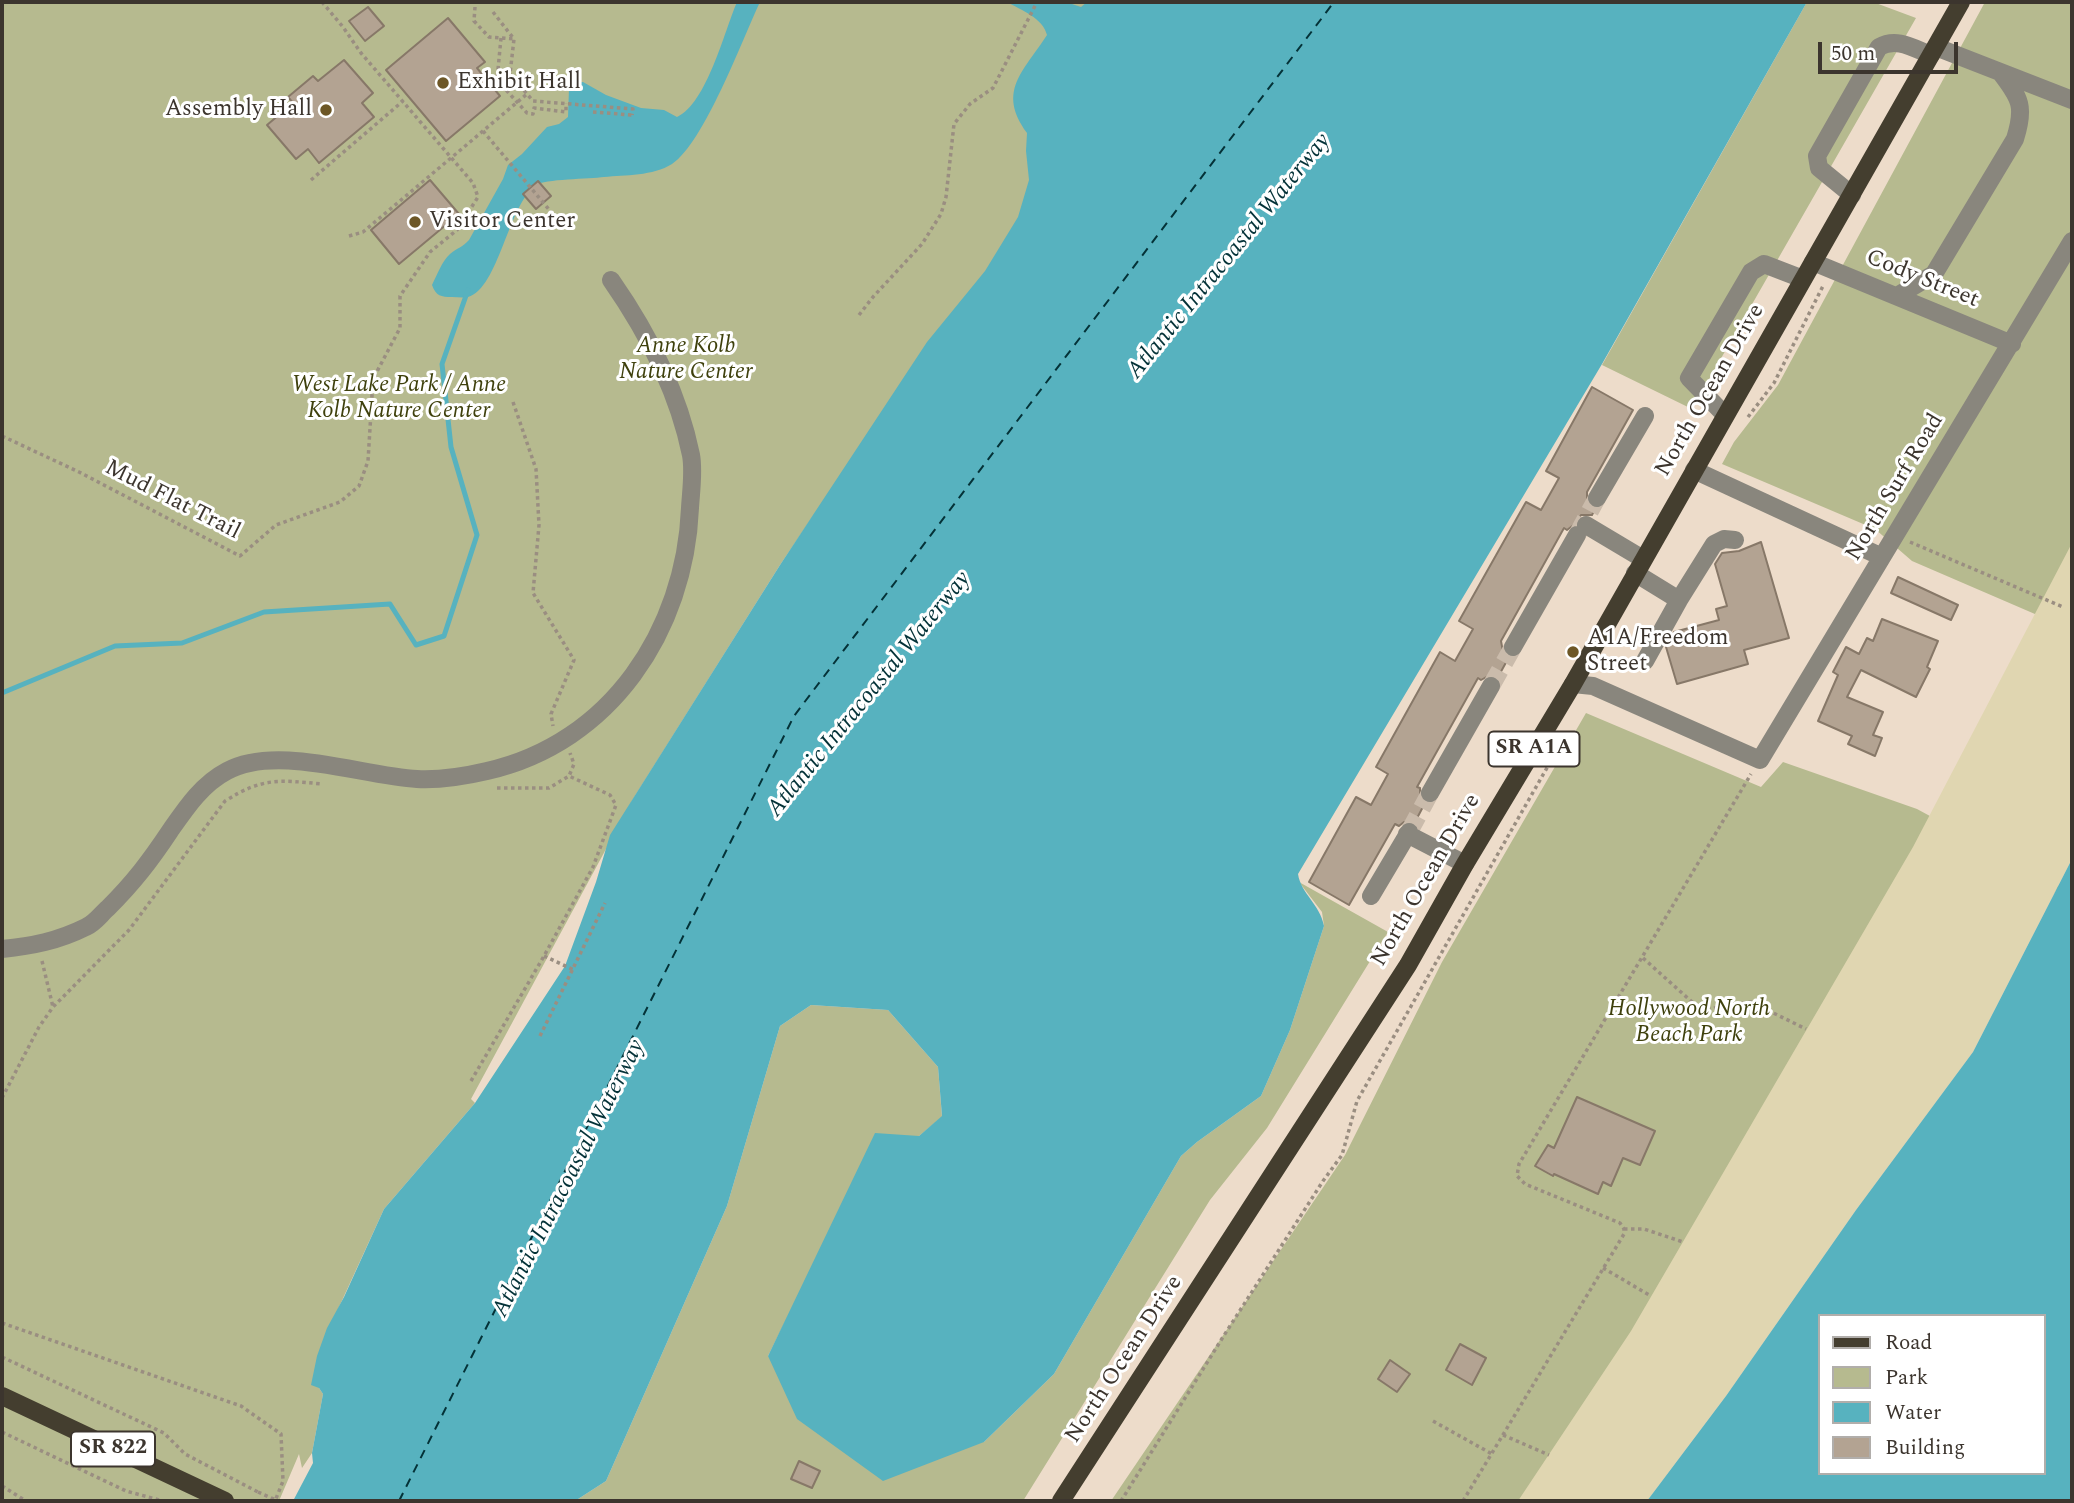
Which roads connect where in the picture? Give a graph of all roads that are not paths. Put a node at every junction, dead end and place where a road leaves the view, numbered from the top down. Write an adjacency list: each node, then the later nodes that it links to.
1 (1961, 2): 2 (main road, North Ocean Drive / SR A1A)
2 (1934, 51): 3 (street); 5 (main road, North Ocean Drive / SR A1A); 5 (street)
3 (2000, 72): 4 (street); 10 (street)
4 (2072, 100)
5 (1852, 195): 7 (main road, North Ocean Drive / SR A1A)
6 (2072, 242): 11 (street, North Surf Road)
7 (1813, 262): 8 (main road, North Ocean Drive / SR A1A); 10 (street, Cody Street)
8 (1803, 279): 12 (main road, North Ocean Drive / SR A1A); 12 (street)
9 (611, 280): 27 (street)
10 (1897, 296): 11 (street, Cody Street)
11 (2012, 344): 17 (street, North Surf Road)
12 (1726, 415): 14 (main road, North Ocean Drive / SR A1A)
13 (1645, 416): 15 (street)
14 (1694, 470): 17 (street); 18 (main road, North Ocean Drive / SR A1A)
15 (1597, 498)
16 (1734, 540): 19 (street)
17 (1882, 557): 22 (street, North Surf Road)
18 (1639, 566): 19 (street); 20 (street); 22 (main road, North Ocean Drive / SR A1A)
19 (1679, 600): 21 (street)
20 (1513, 647)
21 (1645, 661)
22 (1573, 684): 25 (main road, North Ocean Drive / SR A1A)
23 (1491, 685): 24 (street)
24 (1430, 793)
25 (1465, 864): 26 (street); 29 (main road, North Ocean Drive / SR A1A)
26 (1371, 896)
27 (2, 949)
28 (2, 1396): 30 (main road, SR 822)
29 (1077, 1479): 31 (main road, North Ocean Drive / SR A1A); 32 (main road, North Ocean Drive / SR A1A)
30 (225, 1501)
31 (1061, 1501)
32 (1068, 1501)

